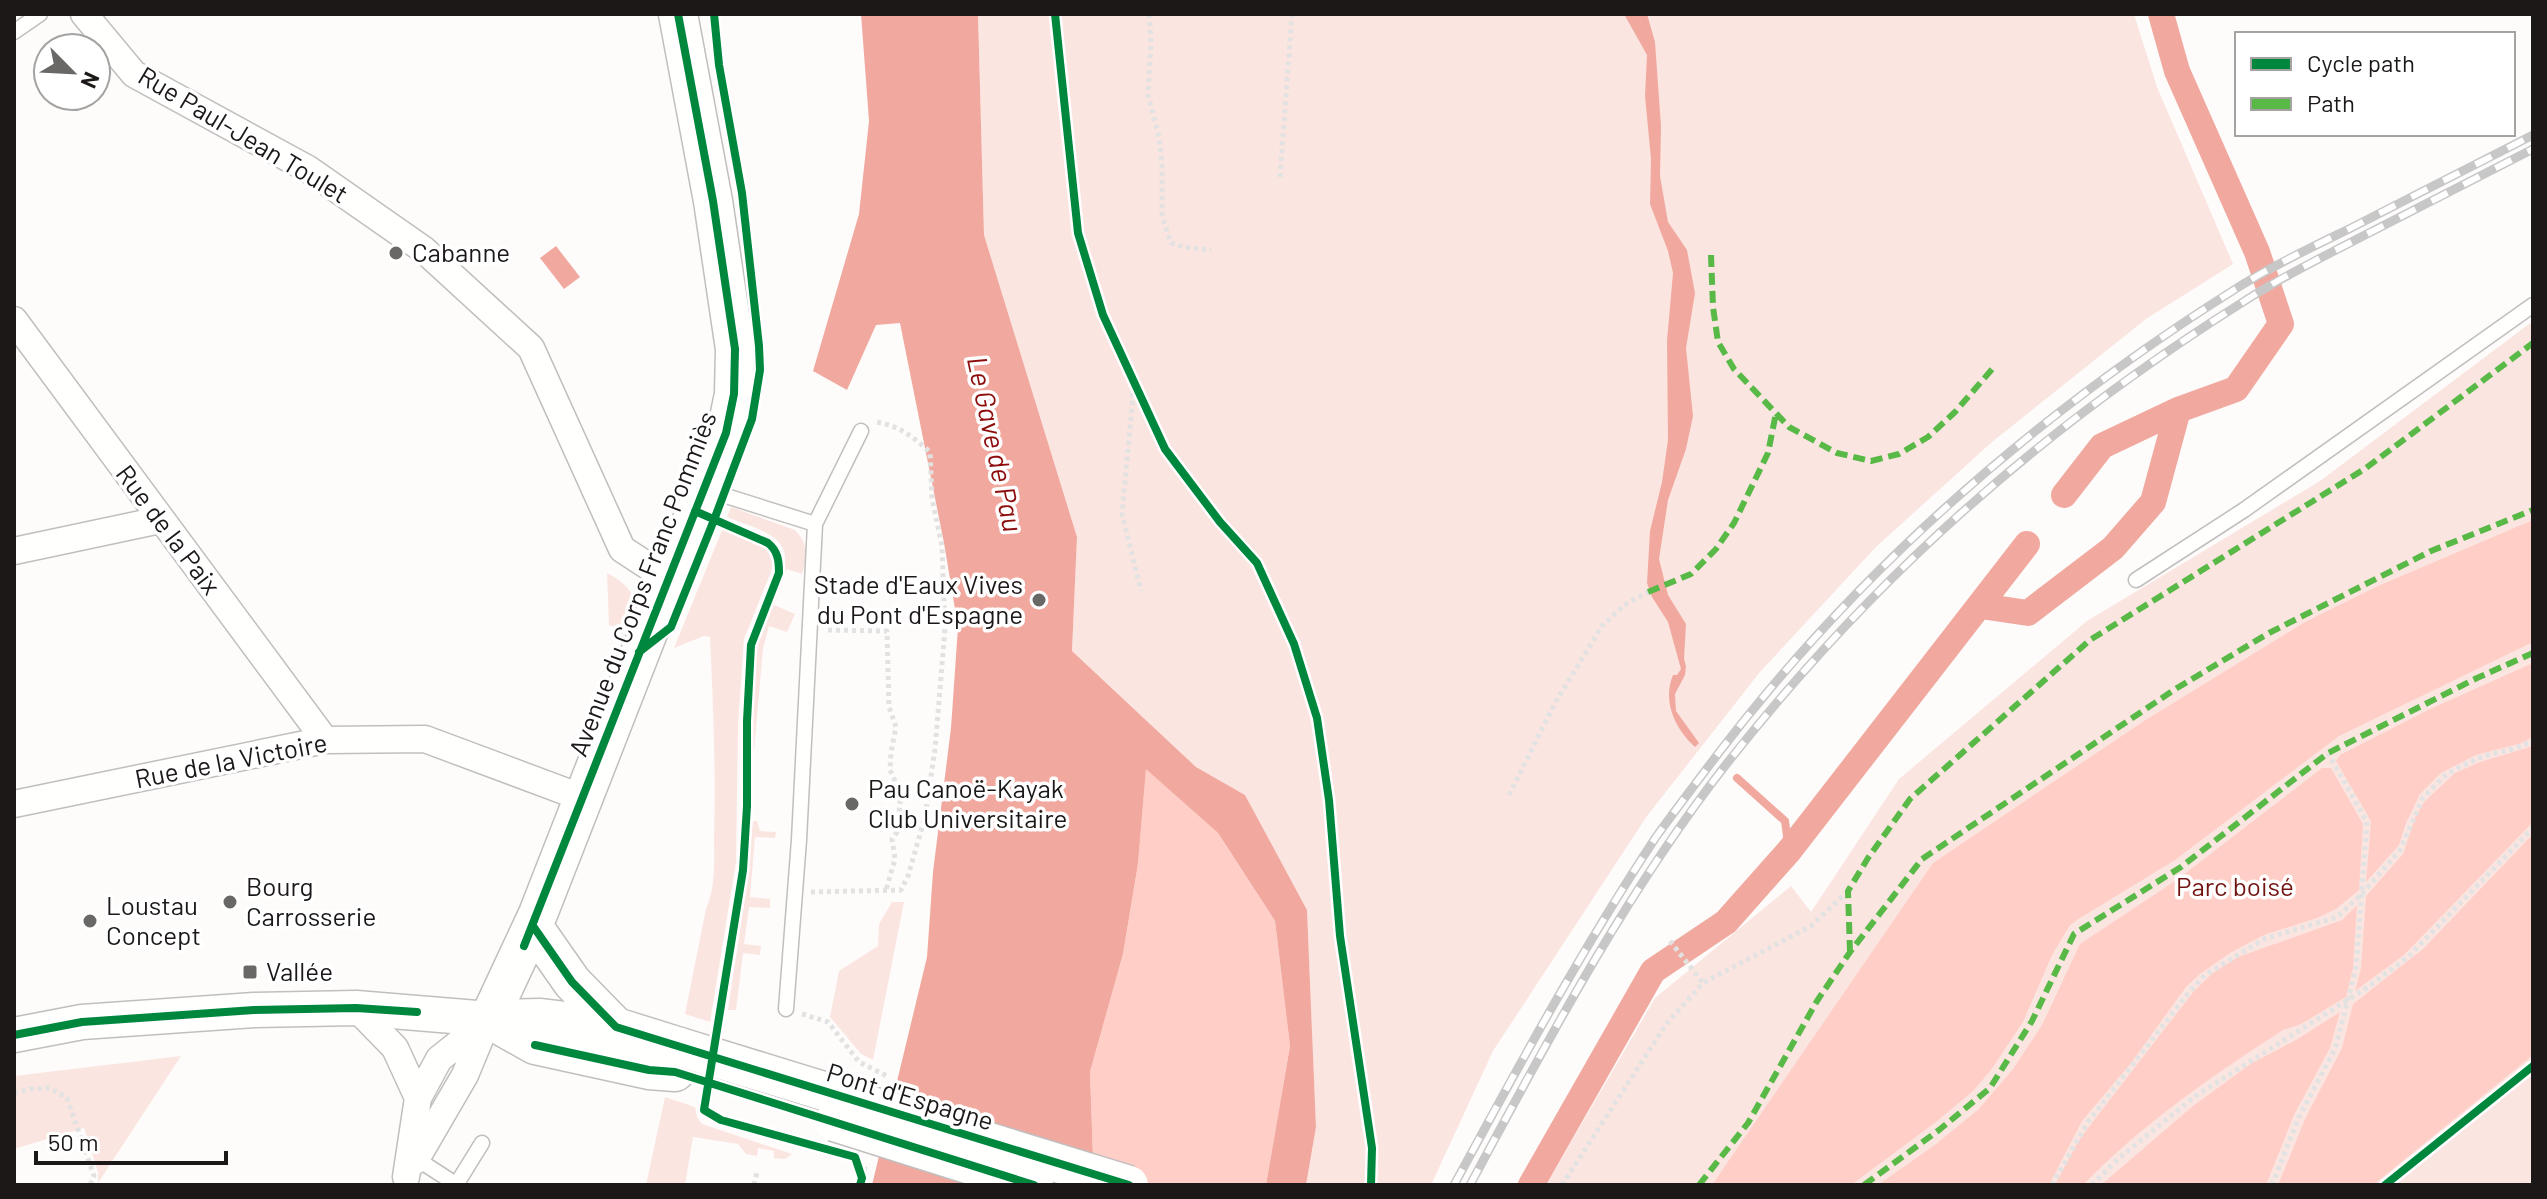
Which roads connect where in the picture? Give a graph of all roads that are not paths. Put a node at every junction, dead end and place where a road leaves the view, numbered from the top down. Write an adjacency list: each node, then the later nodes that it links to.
1 (40, 14): 4 (lane)
2 (84, 14): 12 (street, Rue Paul-Jean Toulet)
3 (682, 21): 8 (main road, Avenue du Corps Franc Pommiès)
4 (14, 32)
5 (2533, 305): 13 (lane)
6 (14, 320): 9 (street, Rue de la Paix)
7 (861, 431): 10 (lane)
8 (704, 489): 10 (lane); 12 (main road, Avenue du Corps Franc Pommiès)
9 (160, 520): 11 (street); 14 (street, Rue de la Paix)
10 (815, 524): 19 (lane)
11 (14, 551)
12 (668, 579): 15 (main road, Avenue du Corps Franc Pommiès)
13 (2136, 580)
14 (325, 740): 15 (street, Rue de la Victoire); 16 (street, Rue de la Victoire)
15 (583, 798): 17 (main road, Avenue du Corps Franc Pommiès)
16 (14, 804)
17 (533, 926): 20 (main road, Avenue du Corps Franc Pommiès); 21 (main road)
18 (356, 1008): 20 (street); 22 (street); 24 (street)
19 (786, 1009)
20 (489, 1019): 21 (main road); 23 (main road); 24 (street); 26 (street)
21 (616, 1027): 23 (main road)
22 (14, 1035)
23 (677, 1059): 28 (main road, Pont d'Espagne, bridge); 29 (main road, Pont d'Espagne, bridge)
24 (418, 1098): 26 (street)
25 (482, 1143): 27 (lane)
26 (409, 1174): 27 (lane)
27 (457, 1185)
28 (1034, 1185)
29 (1129, 1185)

